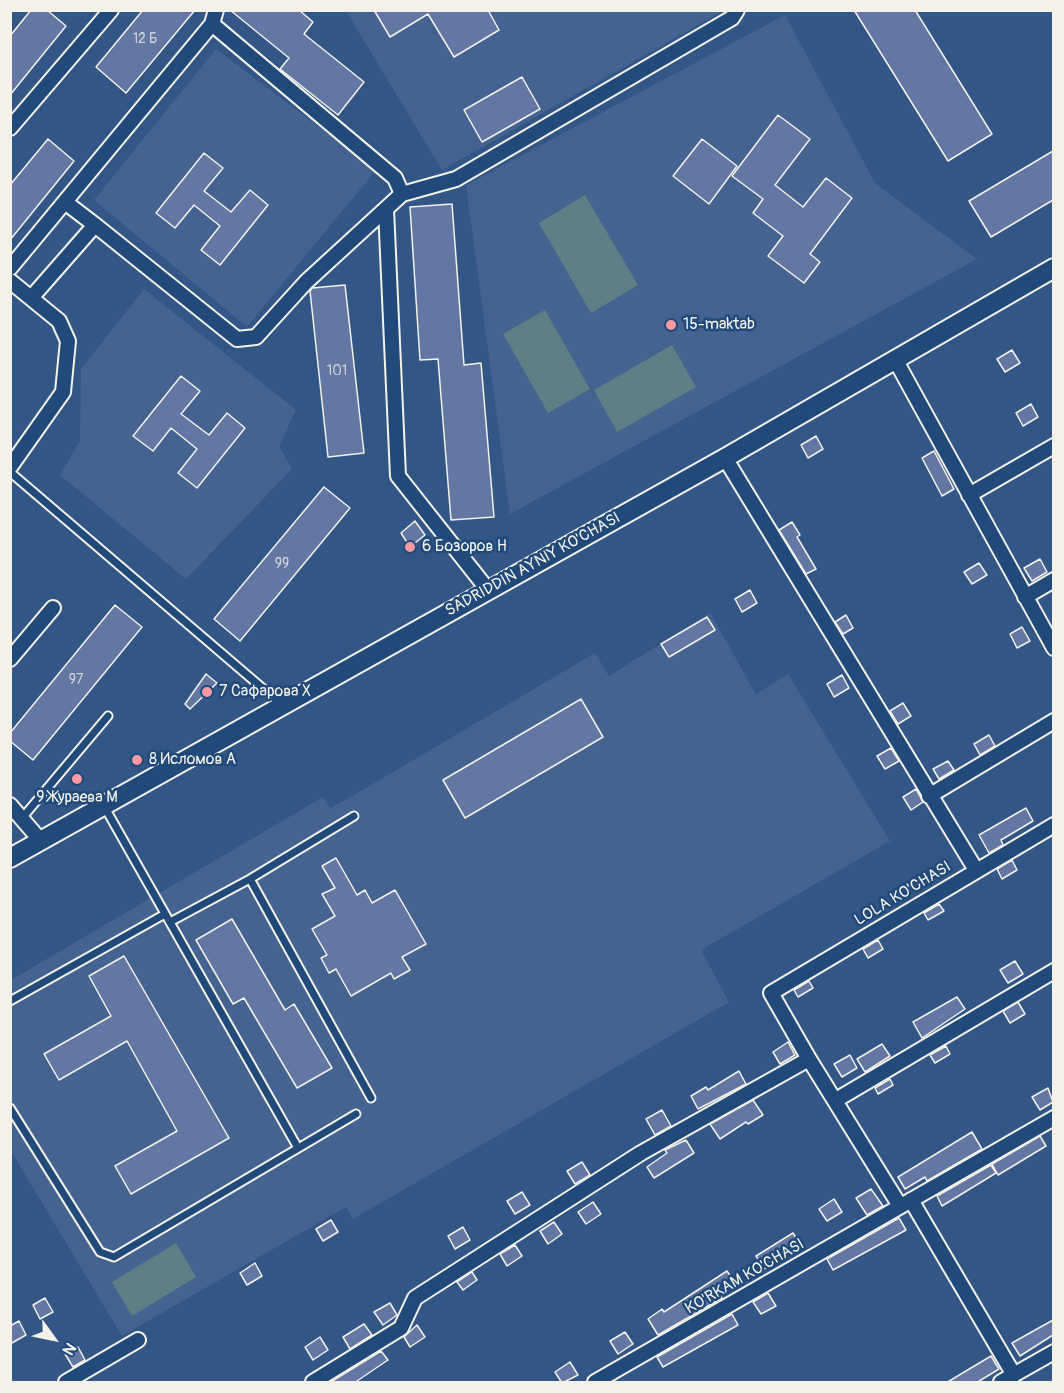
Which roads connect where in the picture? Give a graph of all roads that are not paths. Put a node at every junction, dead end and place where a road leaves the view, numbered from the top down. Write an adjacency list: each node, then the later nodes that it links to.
1 (111, 10): 4 (street)
2 (737, 10): 5 (street)
3 (214, 17): 5 (street); 6 (street)
4 (10, 128)
5 (402, 194): 7 (street)
6 (65, 202): 8 (street); 9 (street)
7 (386, 209): 8 (street); 20 (street)
8 (94, 225): 12 (street)
9 (10, 268)
10 (1053, 268): 13 (street, SADRIDDIN AYNIY KO'CHASI)
11 (10, 281): 12 (street)
12 (31, 298): 16 (street)
13 (896, 360): 15 (street, SADRIDDIN AYNIY KO'CHASI); 18 (street)
14 (1053, 446): 18 (street)
15 (725, 458): 20 (street, SADRIDDIN AYNIY KO'CHASI); 28 (street)
16 (10, 467)
17 (10, 472): 25 (lane)
18 (969, 495): 21 (street)
19 (1053, 580): 21 (street)
20 (488, 590): 25 (street, SADRIDDIN AYNIY KO'CHASI)
21 (1025, 597): 23 (street)
22 (53, 608): 24 (street)
23 (1053, 648)
24 (10, 659)
25 (283, 705): 30 (street, SADRIDDIN AYNIY KO'CHASI)
26 (108, 716): 32 (lane)
27 (1053, 721): 28 (street)
28 (929, 796): 36 (street)
29 (10, 805): 32 (street)
30 (104, 806): 34 (street, SADRIDDIN AYNIY KO'CHASI); 38 (lane)
31 (354, 816): 37 (lane)
32 (22, 817): 34 (street)
33 (1053, 825): 36 (street, LOLA KO'CHASI)
34 (41, 841): 35 (street, SADRIDDIN AYNIY KO'CHASI)
35 (10, 858)
36 (976, 870): 42 (street, LOLA KO'CHASI)
37 (250, 879): 39 (lane); 43 (lane)
38 (165, 914): 39 (lane); 41 (lane)
39 (170, 922): 48 (lane)
40 (1053, 971): 44 (street)
41 (10, 1001)
42 (809, 1059): 44 (street); 54 (street)
43 (371, 1098)
44 (836, 1100): 49 (street)
45 (10, 1108): 48 (lane)
46 (356, 1114): 48 (lane)
47 (1053, 1118): 49 (street, KO'RKAM KO'CHASI)
48 (298, 1148)
49 (906, 1203): 52 (street); 55 (street, KO'RKAM KO'CHASI)
50 (138, 1340): 53 (street)
51 (1053, 1352): 52 (street)
52 (1014, 1375): 56 (street)
53 (66, 1383)
54 (313, 1383)
55 (595, 1383)
56 (1001, 1383)

